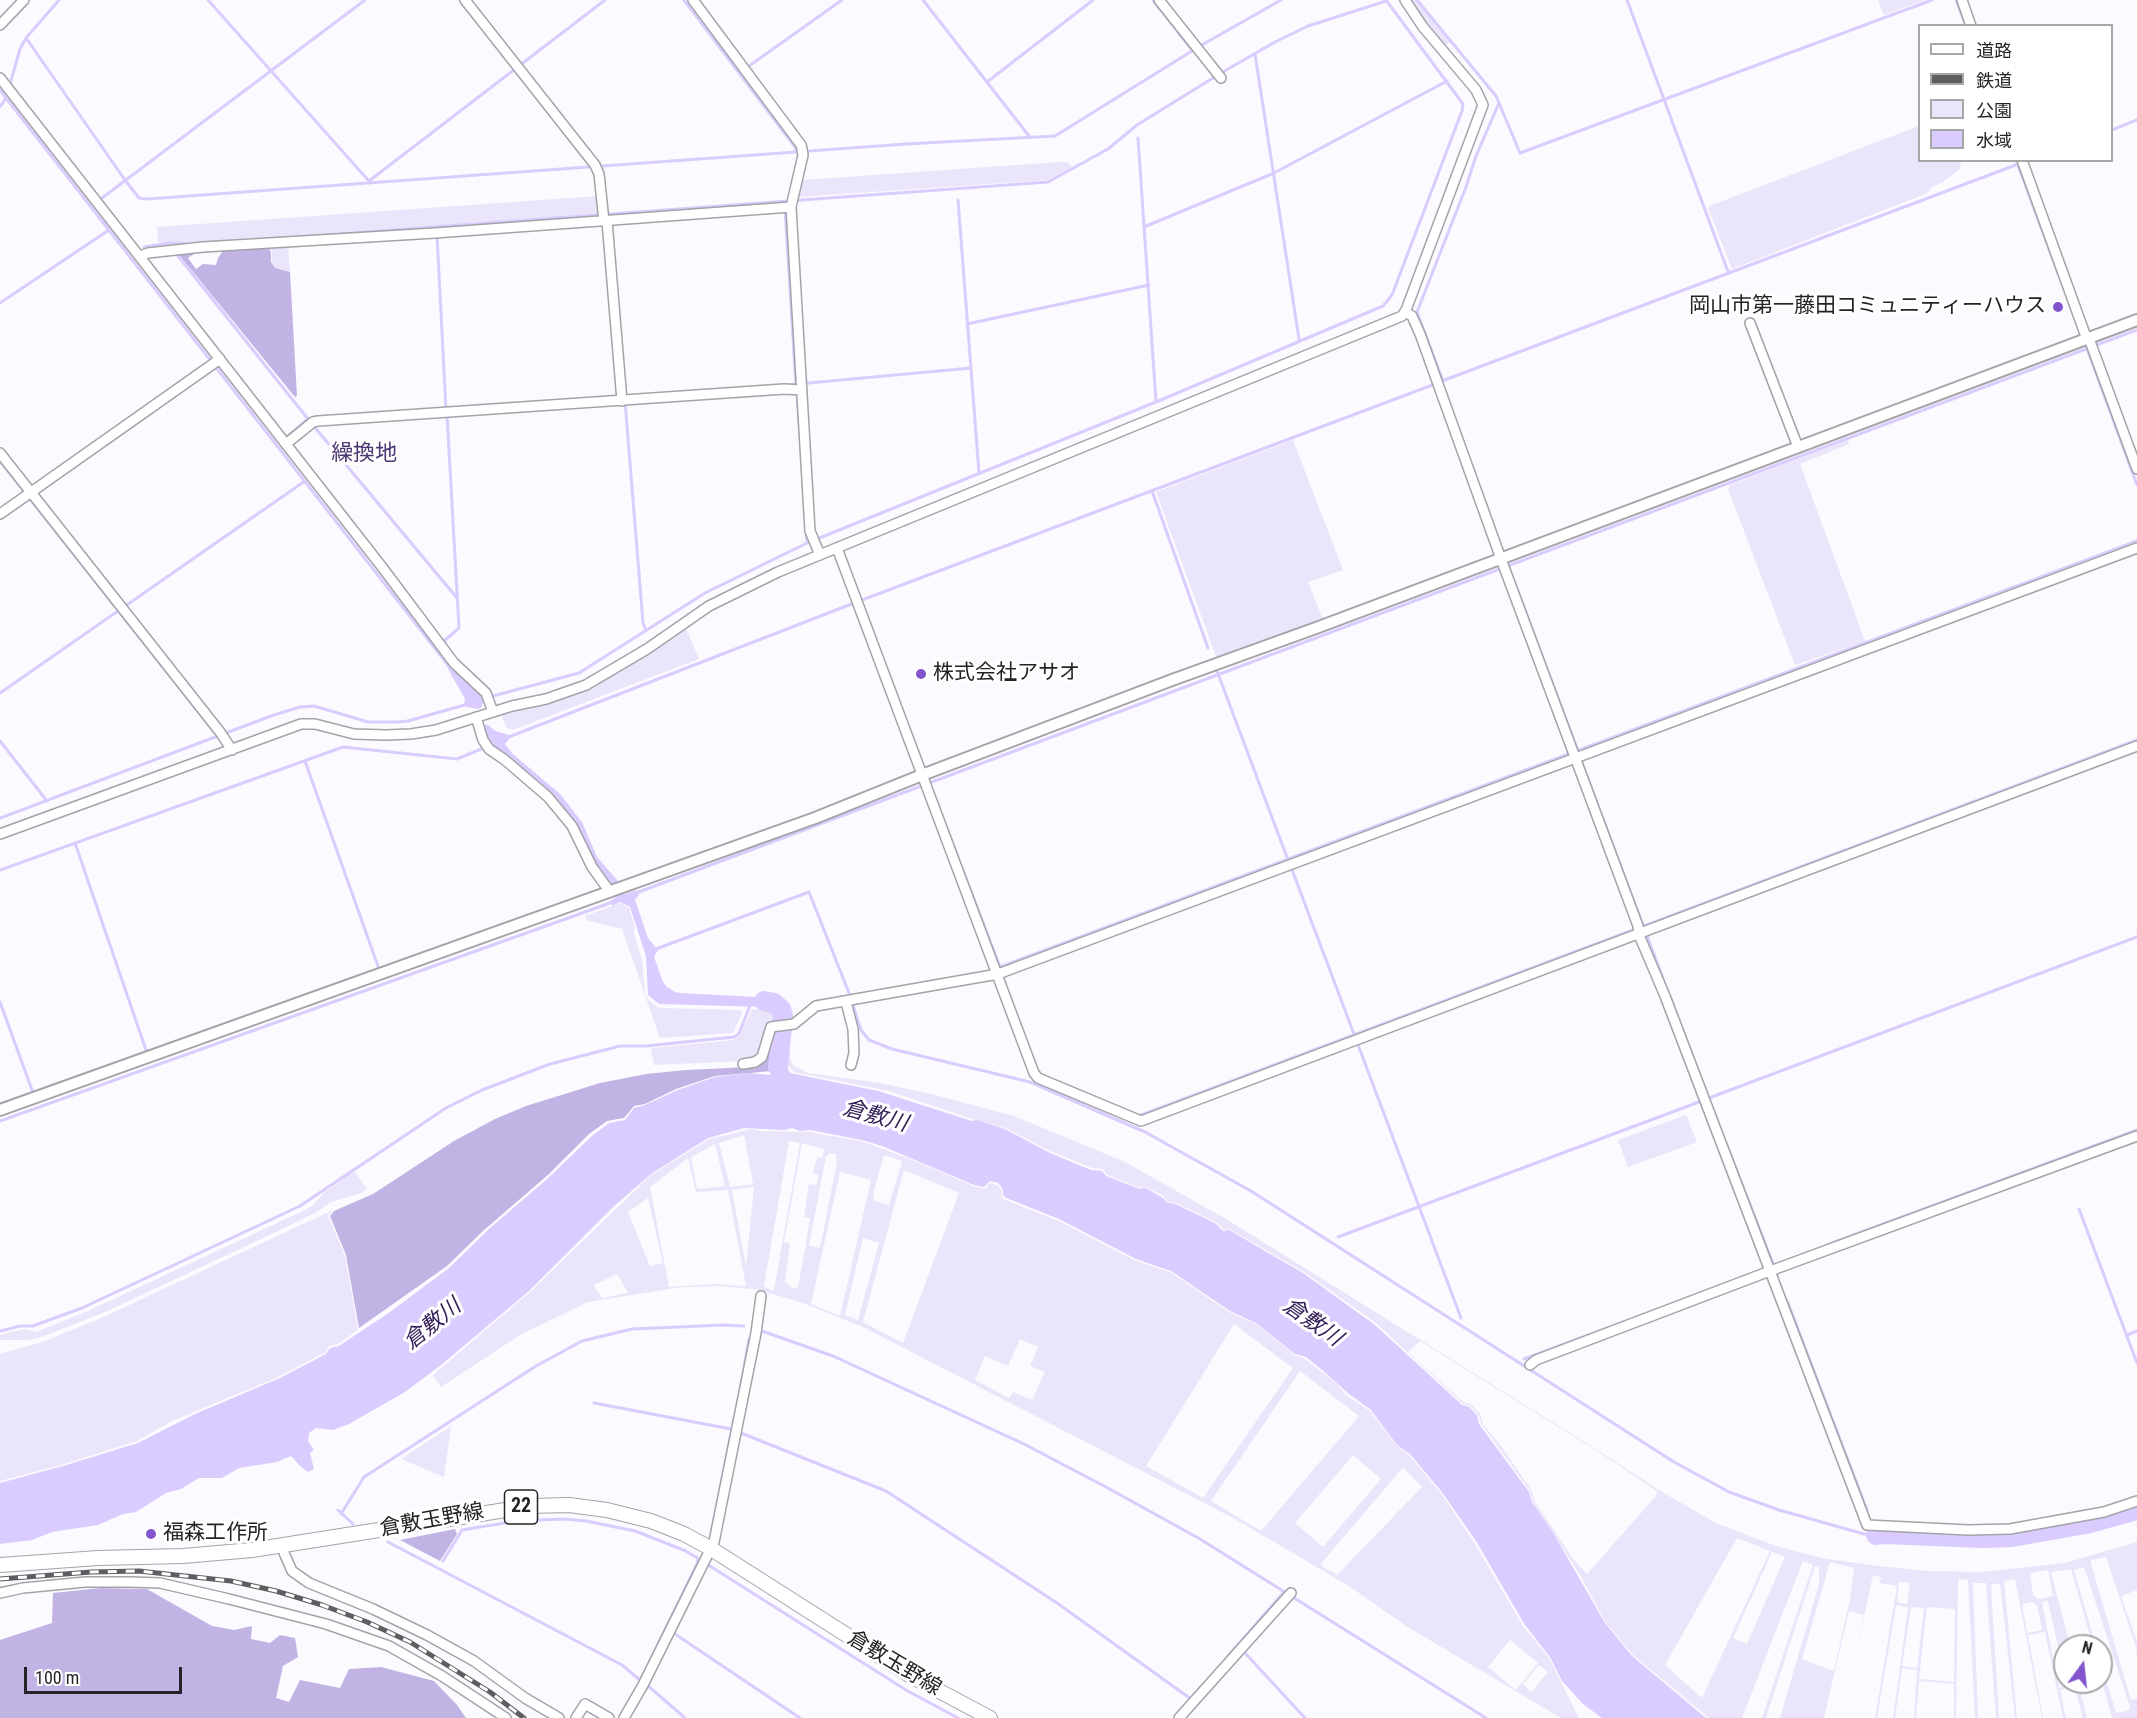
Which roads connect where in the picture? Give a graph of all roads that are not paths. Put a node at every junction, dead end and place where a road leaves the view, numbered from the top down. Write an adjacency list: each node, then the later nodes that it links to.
1 (24, 0): 8 (street)
2 (465, 0): 13 (street)
3 (693, 0): 12 (street)
4 (1159, 0): 9 (street)
5 (1405, 0): 15 (street)
6 (1962, 0): 7 (street)
7 (1970, 24)
8 (0, 25)
9 (1219, 76)
10 (0, 78): 14 (street)
11 (2023, 162): 18 (street)
12 (789, 204): 13 (street); 20 (street)
13 (604, 218): 14 (street); 21 (street)
14 (140, 256): 19 (street)
15 (1405, 312): 28 (street); 31 (street)
16 (2137, 320): 18 (street)
17 (1750, 323): 23 (street)
18 (2090, 345): 23 (street); 25 (street)
19 (215, 362): 22 (street); 26 (street)
20 (799, 388): 21 (street); 30 (street)
21 (623, 399): 22 (street)
22 (284, 442): 32 (street)
23 (1798, 447): 31 (street)
24 (0, 453): 26 (street)
25 (2137, 469)
26 (30, 494): 27 (street); 35 (street)
27 (0, 514)
28 (837, 548): 30 (street); 37 (street)
29 (2137, 548): 36 (street)
30 (820, 555): 32 (street)
31 (1503, 564): 36 (street); 37 (street)
32 (493, 712): 33 (street)
33 (476, 717): 35 (street); 39 (street)
34 (2137, 746): 40 (street)
35 (232, 750): 38 (street)
36 (1574, 755): 40 (street); 41 (street)
37 (924, 781): 39 (street); 41 (street)
38 (0, 834)
39 (616, 890): 45 (street)
40 (1644, 932): 41 (street); 47 (street)
41 (998, 974): 42 (street)
42 (849, 1000): 43 (street); 44 (street)
43 (743, 1064)
44 (850, 1065)
45 (0, 1110)
46 (2137, 1136): 47 (street)
47 (1770, 1271): 49 (street); 50 (street)
48 (761, 1296): 52 (street)
49 (1530, 1365)
50 (2137, 1501)
51 (281, 1546): 52 (main road, 倉敷玉野線 / 22); 53 (main road, 倉敷玉野線 / 22); 57 (street)
52 (706, 1557): 60 (street); 61 (main road, 倉敷玉野線 / 22)
53 (0, 1565)
54 (0, 1593): 56 (street)
55 (1288, 1595): 62 (street)
56 (506, 1718)
57 (559, 1718)
58 (576, 1718): 59 (street)
59 (609, 1718)
60 (624, 1718)
61 (990, 1718)
62 (1179, 1718)

